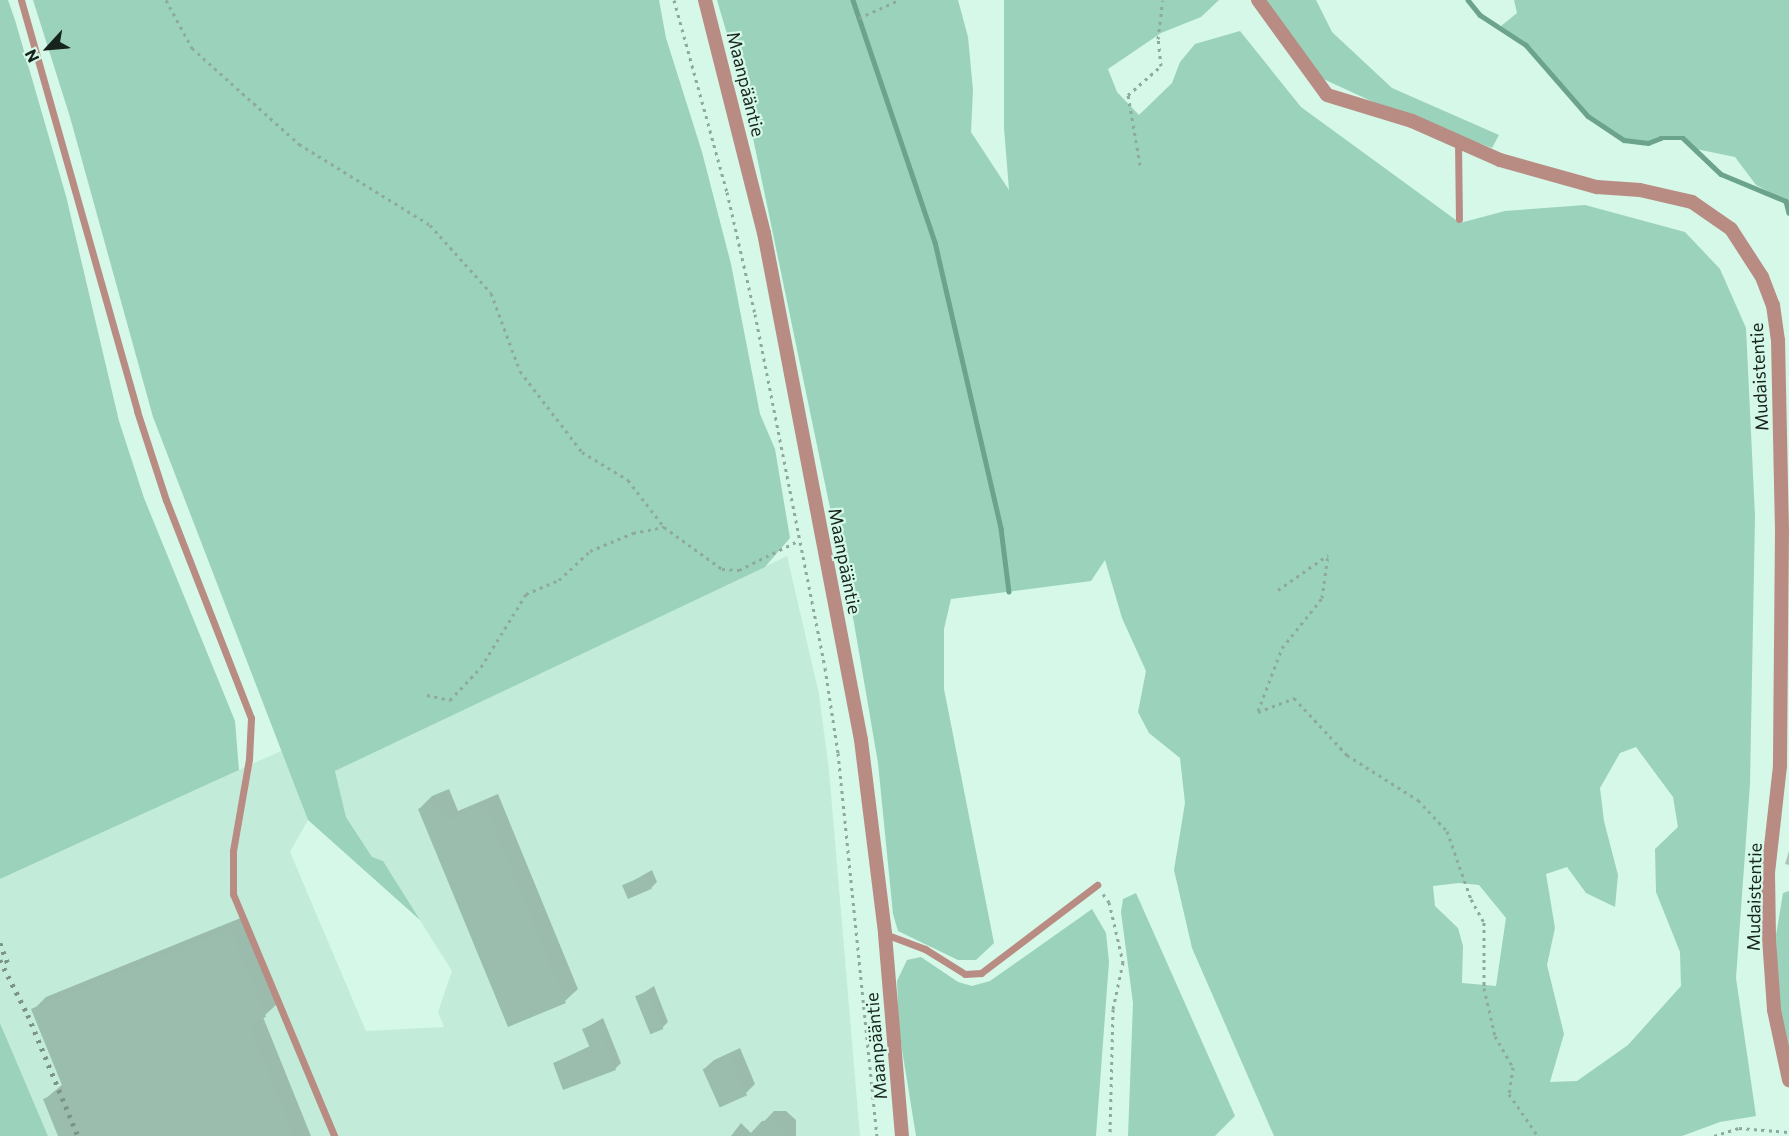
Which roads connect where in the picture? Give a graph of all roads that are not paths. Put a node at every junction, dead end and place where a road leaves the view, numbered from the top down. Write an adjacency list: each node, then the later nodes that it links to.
1 (21, 0): 9 (lane)
2 (705, 0): 7 (street, Maanpääntie)
3 (1258, 0): 4 (street, Mudaistentie)
4 (1458, 141): 5 (lane); 8 (street, Mudaistentie)
5 (1459, 219)
6 (1097, 885): 7 (lane)
7 (885, 934): 10 (street, Maanpääntie)
8 (1789, 1080)
9 (333, 1136)
10 (902, 1136)

